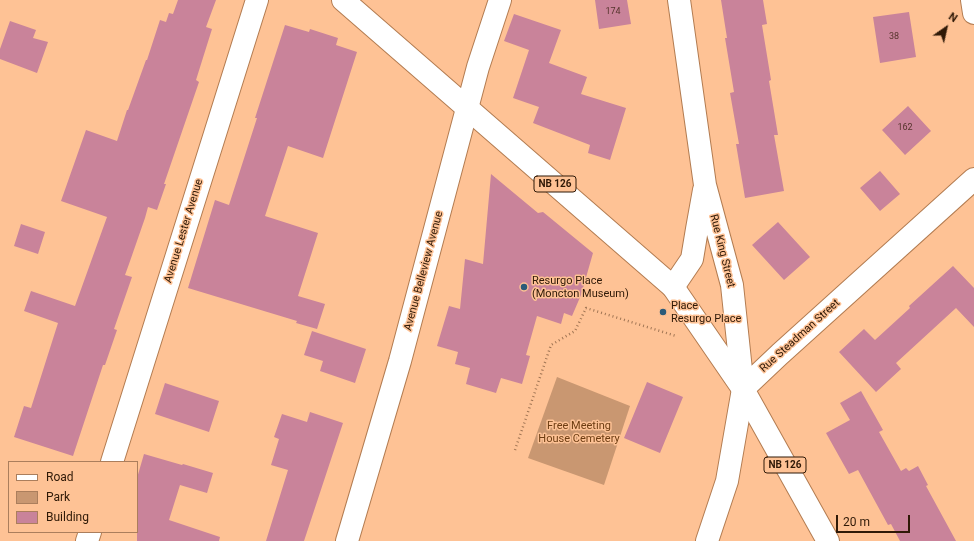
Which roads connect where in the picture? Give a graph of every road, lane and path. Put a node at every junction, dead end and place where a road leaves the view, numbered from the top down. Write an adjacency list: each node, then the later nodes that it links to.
1 (257, 0): 14 (street, Avenue Lester Avenue)
2 (343, 0): 7 (street, NB 126)
3 (500, 0): 7 (street, Avenue Belleview Avenue)
4 (679, 0): 9 (street, Rue King Street)
5 (972, 0): 6 (street)
6 (974, 13)
7 (467, 108): 10 (street, NB 126); 15 (street, Avenue Belleview Avenue)
8 (973, 184): 12 (street, Rue Steadman Street)
9 (705, 185): 10 (street, Rue King Street); 12 (street, Rue King Street)
10 (673, 287): 12 (street, NB 126)
11 (676, 336): 13 (path)
12 (743, 389): 16 (street); 17 (street, NB 126)
13 (515, 450)
14 (112, 461)
15 (347, 541)
16 (707, 541)
17 (828, 541)

